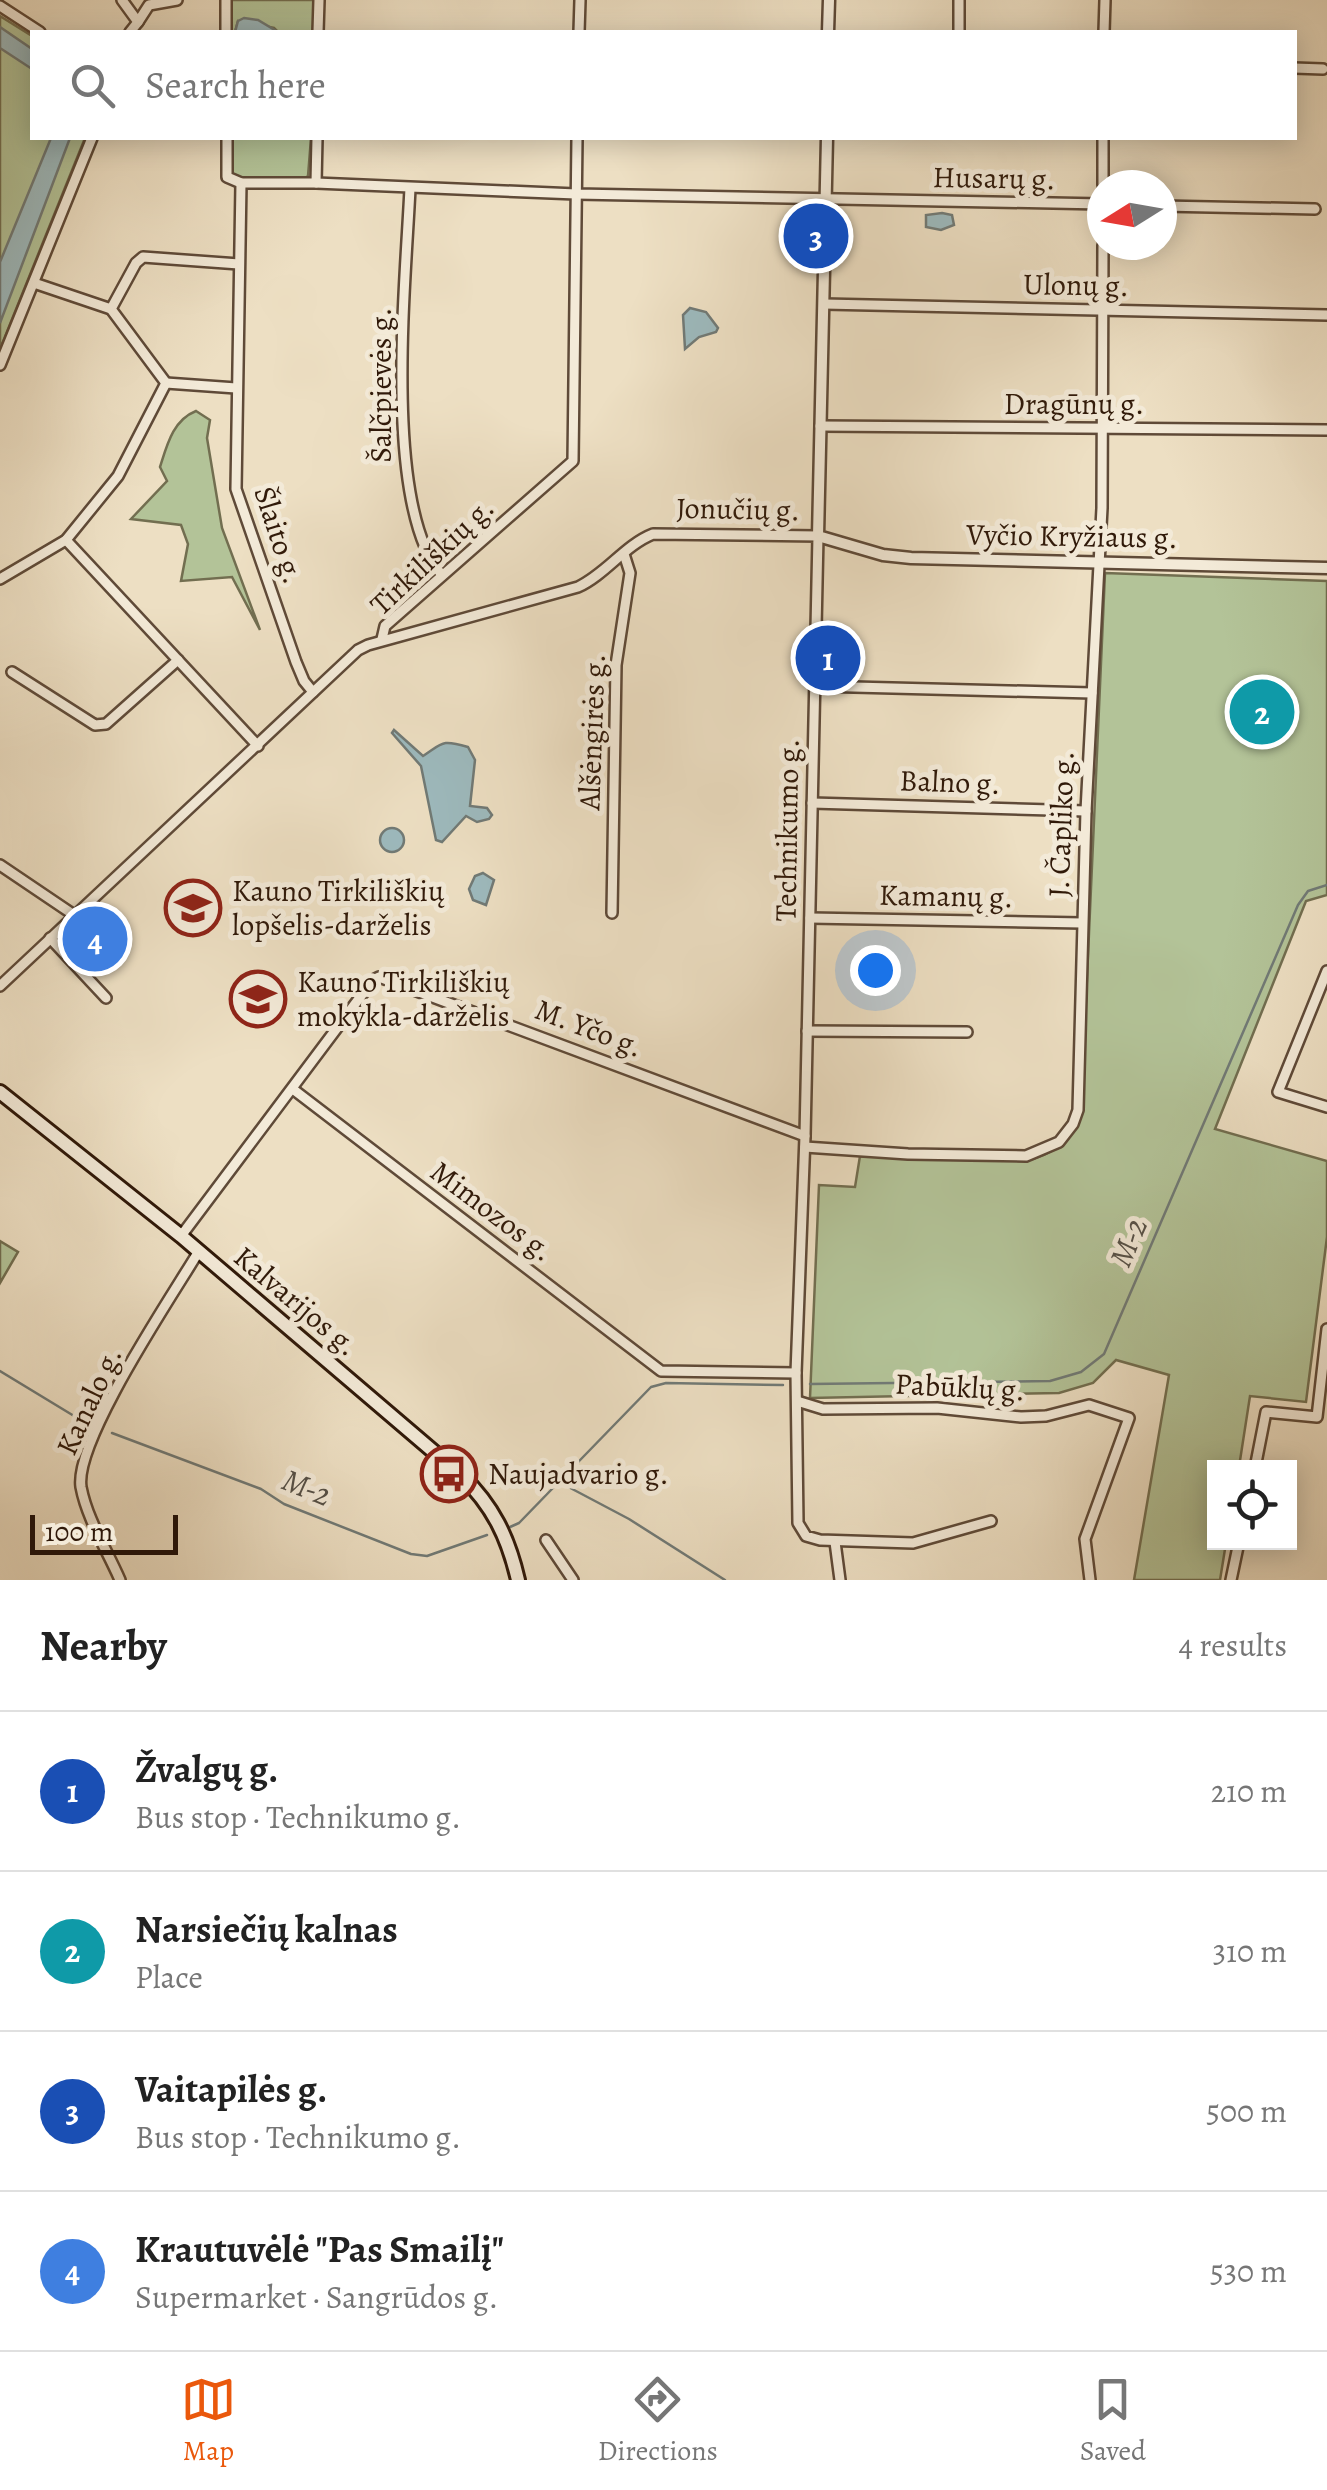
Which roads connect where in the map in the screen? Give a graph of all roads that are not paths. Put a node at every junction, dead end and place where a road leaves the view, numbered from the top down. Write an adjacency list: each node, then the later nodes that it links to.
1 (122, 0): 10 (street)
2 (177, 0): 10 (street)
3 (226, 0): 13 (street)
4 (319, 0): 14 (street)
5 (580, 0): 15 (street)
6 (828, 0): 16 (street)
7 (960, 0): 17 (street)
8 (1104, 0): 18 (street)
9 (0, 6): 11 (street)
10 (138, 22): 12 (street)
11 (37, 30)
12 (132, 30)
13 (226, 30)
14 (318, 30)
15 (579, 30)
16 (828, 30)
17 (959, 30)
18 (1104, 30)
19 (1297, 68): 20 (street)
20 (1322, 69)
21 (91, 140): 38 (street)
22 (227, 140): 29 (street)
23 (317, 140): 28 (street)
24 (577, 140): 31 (street, Tirkiliškių g.)
25 (826, 140): 32 (street, Technikumo g.)
26 (1103, 140): 27 (street)
27 (1103, 170)
28 (316, 183): 29 (street, Husarų g.); 30 (street, Husarų g.)
29 (241, 184): 37 (street, Šlaito g.)
30 (410, 188): 31 (street, Husarų g.); 54 (street, Šalčpievės g.)
31 (576, 194): 32 (street, Husarų g.); 54 (street, Tirkiliškių g.)
32 (826, 200): 33 (street, Husarų g.); 39 (street, Technikumo g.)
33 (1087, 204)
34 (1177, 206): 35 (street)
35 (1315, 209)
36 (1103, 260): 41 (street, J. Čapliko g.)
37 (239, 264): 40 (street); 45 (street, Šlaito g.)
38 (34, 283): 40 (street); 43 (street)
39 (824, 304): 41 (street, Ulonų g.); 46 (street, Technikumo g.)
40 (110, 309): 44 (street)
41 (1104, 310): 42 (street, Ulonų g.); 47 (street, J. Čapliko g.)
42 (1327, 315)
43 (0, 365)
44 (166, 383): 45 (street); 50 (street)
45 (236, 388): 60 (street, Šlaito g.)
46 (820, 426): 47 (street, Dragūnų g.); 49 (street, Technikumo g.)
47 (1103, 429): 48 (street, Dragūnų g.); 52 (street, J. Čapliko g.)
48 (1327, 430)
49 (818, 536): 51 (street, Jonučių g.); 52 (street, Vyčio Kryžiaus g.); 59 (street, Technikumo g.)
50 (66, 540): 55 (street); 57 (street)
51 (624, 554): 56 (street, Jonučių g.); 66 (street, Alšėngirės g.)
52 (1099, 562): 53 (street, Vyčio Kryžiaus g.); 61 (street, J. Čapliko g.)
53 (1327, 568)
54 (442, 575): 56 (street, Tirkiliškių g.)
55 (0, 578)
56 (382, 639): 60 (street, Tirkiliškių g.)
57 (178, 660): 58 (street); 62 (street)
58 (12, 672)
59 (816, 686): 61 (street); 63 (street, Technikumo g.)
60 (313, 692): 62 (street, Tirkiliškių g.)
61 (1092, 693): 64 (street, J. Čapliko g.)
62 (258, 746): 67 (street, Tirkiliškių g.)
63 (812, 803): 64 (street, Balno g.); 68 (street, Technikumo g.)
64 (1086, 811): 69 (street, J. Čapliko g.)
65 (0, 864): 67 (street)
66 (612, 913)
67 (74, 915): 70 (street, Tirkiliškių g.)
68 (810, 918): 69 (street, Kamanų g.); 74 (street, Technikumo g.)
69 (1082, 924): 79 (street, J. Čapliko g.)
70 (50, 938): 72 (street, Tirkiliškių g.); 73 (street)
71 (1327, 971): 78 (street)
72 (0, 986)
73 (106, 998)
74 (807, 1030): 75 (street); 79 (street, Technikumo g.)
75 (967, 1032)
76 (294, 1090): 79 (street, M. Yčo g.); 80 (street, M. Yčo g.); 83 (street, Mimozos g.)
77 (0, 1092): 80 (main road, Kalvarijos g.)
78 (1327, 1108)
79 (805, 1141): 83 (street, Technikumo g.)
80 (180, 1236): 81 (main road, Kalvarijos g.)
81 (198, 1252): 90 (street, Kanalo g.); 91 (main road, Kalvarijos g.)
82 (1327, 1329): 85 (street)
83 (796, 1372): 84 (street, Technikumo g.)
84 (798, 1401): 88 (street, Technikumo g.); 94 (street, Pabūklų g.)
85 (1256, 1460)
86 (991, 1521): 88 (street)
87 (546, 1540): 92 (street)
88 (835, 1542): 93 (street)
89 (1238, 1550): 95 (street)
90 (120, 1580)
91 (518, 1580)
92 (573, 1580)
93 (840, 1580)
94 (1090, 1580)
95 (1232, 1580)

